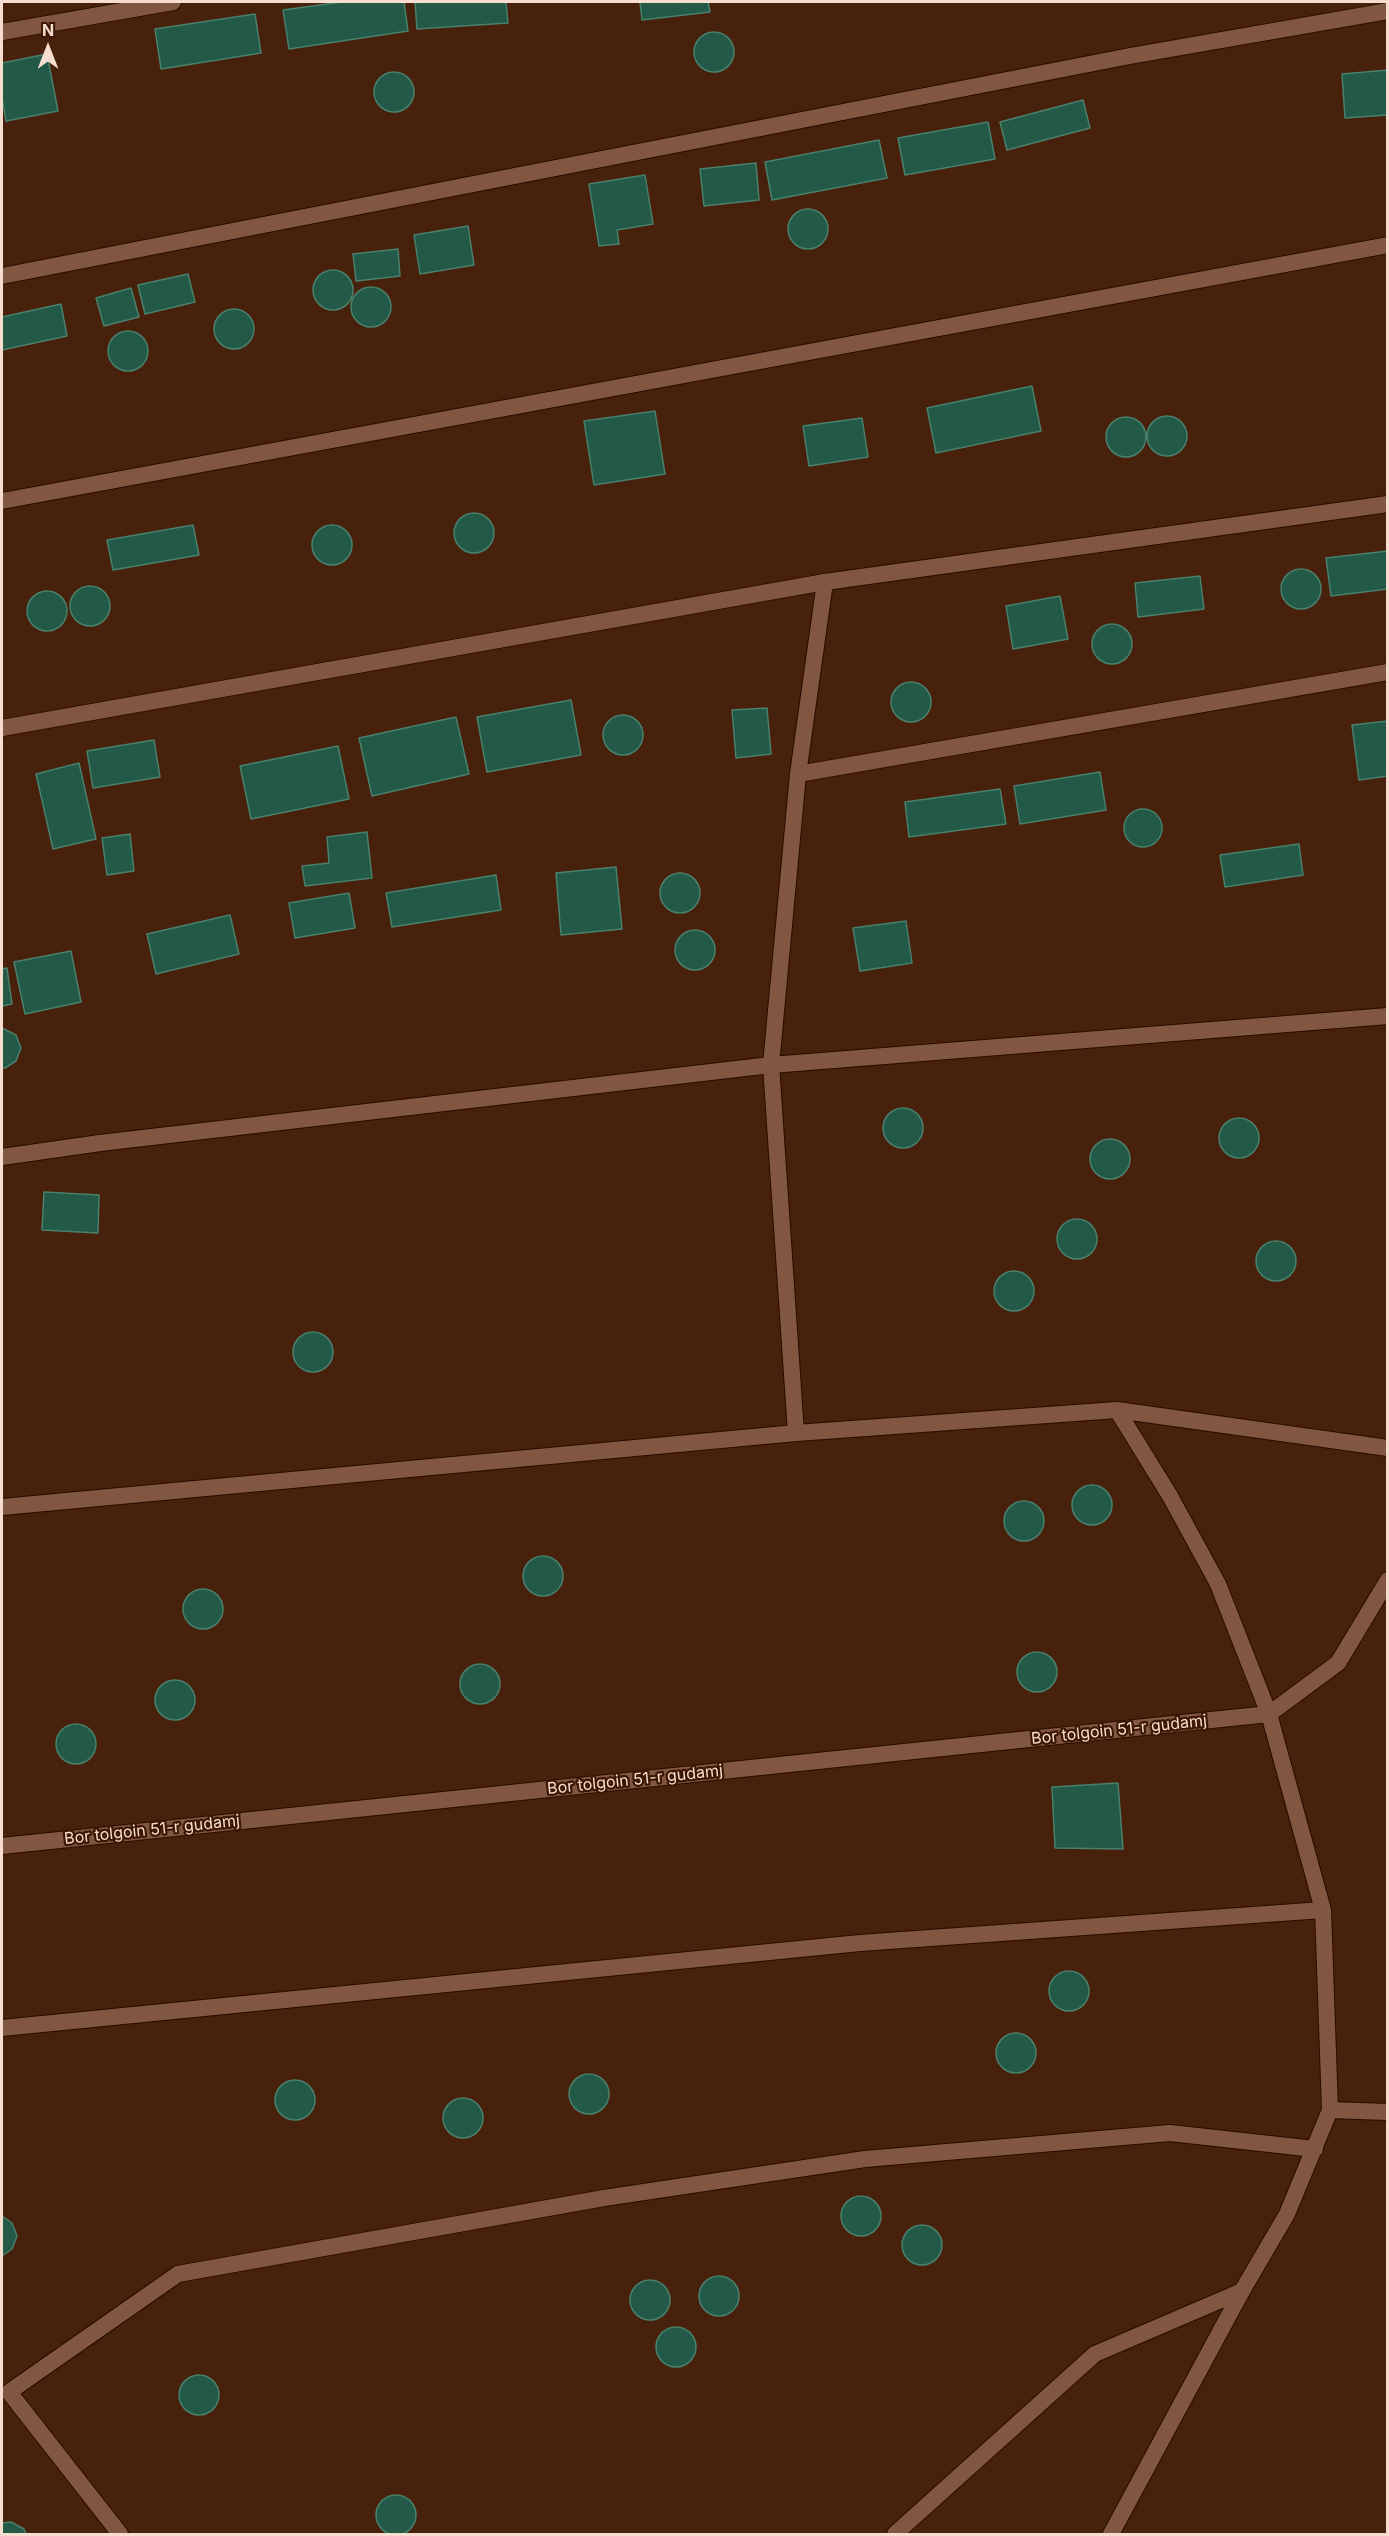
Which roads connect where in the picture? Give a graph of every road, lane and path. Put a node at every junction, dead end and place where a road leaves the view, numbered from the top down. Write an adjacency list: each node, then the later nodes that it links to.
1 (173, 2): 3 (street)
2 (1388, 11): 5 (street)
3 (2, 32)
4 (1388, 245): 6 (street)
5 (2, 276)
6 (2, 501)
7 (1388, 504): 8 (street)
8 (825, 582): 10 (street); 11 (street)
9 (1388, 672): 11 (street)
10 (2, 728)
11 (798, 774): 13 (street)
12 (1388, 1016): 13 (street)
13 (771, 1065): 14 (street); 16 (street)
14 (2, 1157)
15 (1117, 1410): 16 (street); 17 (street); 20 (street)
16 (796, 1433): 18 (street)
17 (1388, 1448)
18 (2, 1507)
19 (1388, 1580): 20 (street)
20 (1269, 1714): 21 (street, Bor tolgoin 51-r gudamj); 22 (street)
21 (2, 1846)
22 (1323, 1910): 23 (street); 24 (street)
23 (2, 2028)
24 (1330, 2110): 25 (street); 26 (street)
25 (1388, 2112)
26 (1316, 2149): 27 (street); 28 (street)
27 (1242, 2291): 29 (street); 30 (street)
28 (120, 2535)
29 (895, 2535)
30 (1111, 2535)

